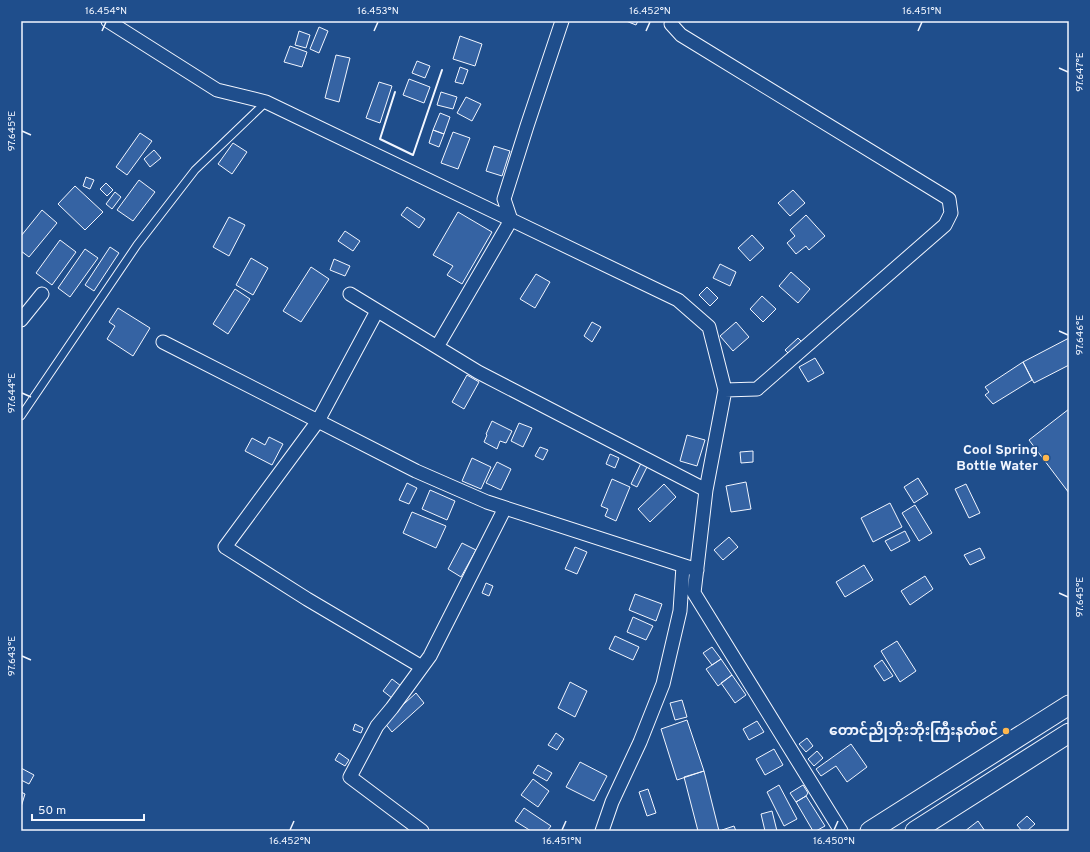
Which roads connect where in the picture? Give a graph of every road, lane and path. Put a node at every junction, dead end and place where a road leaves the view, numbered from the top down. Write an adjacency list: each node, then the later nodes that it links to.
1 (108, 21): 4 (street)
2 (562, 21): 5 (street)
3 (672, 22): 12 (street)
4 (266, 102): 5 (street); 13 (lane)
5 (511, 220): 11 (street); 12 (street)
6 (42, 294): 9 (street)
7 (350, 294): 8 (street)
8 (378, 311): 11 (street); 14 (street)
9 (21, 320)
10 (162, 342): 14 (street)
11 (437, 347): 15 (street)
12 (725, 390): 15 (street)
13 (21, 416)
14 (318, 421): 16 (street); 19 (street)
15 (706, 490): 18 (street)
16 (505, 508): 17 (street); 19 (street)
17 (683, 566): 18 (street); 23 (street)
18 (697, 570): 24 (street)
19 (422, 667): 22 (street)
20 (1069, 706): 25 (main road)
21 (1069, 733): 26 (main road)
22 (422, 831)
23 (602, 831)
24 (841, 831)
25 (870, 831)
26 (915, 831)

